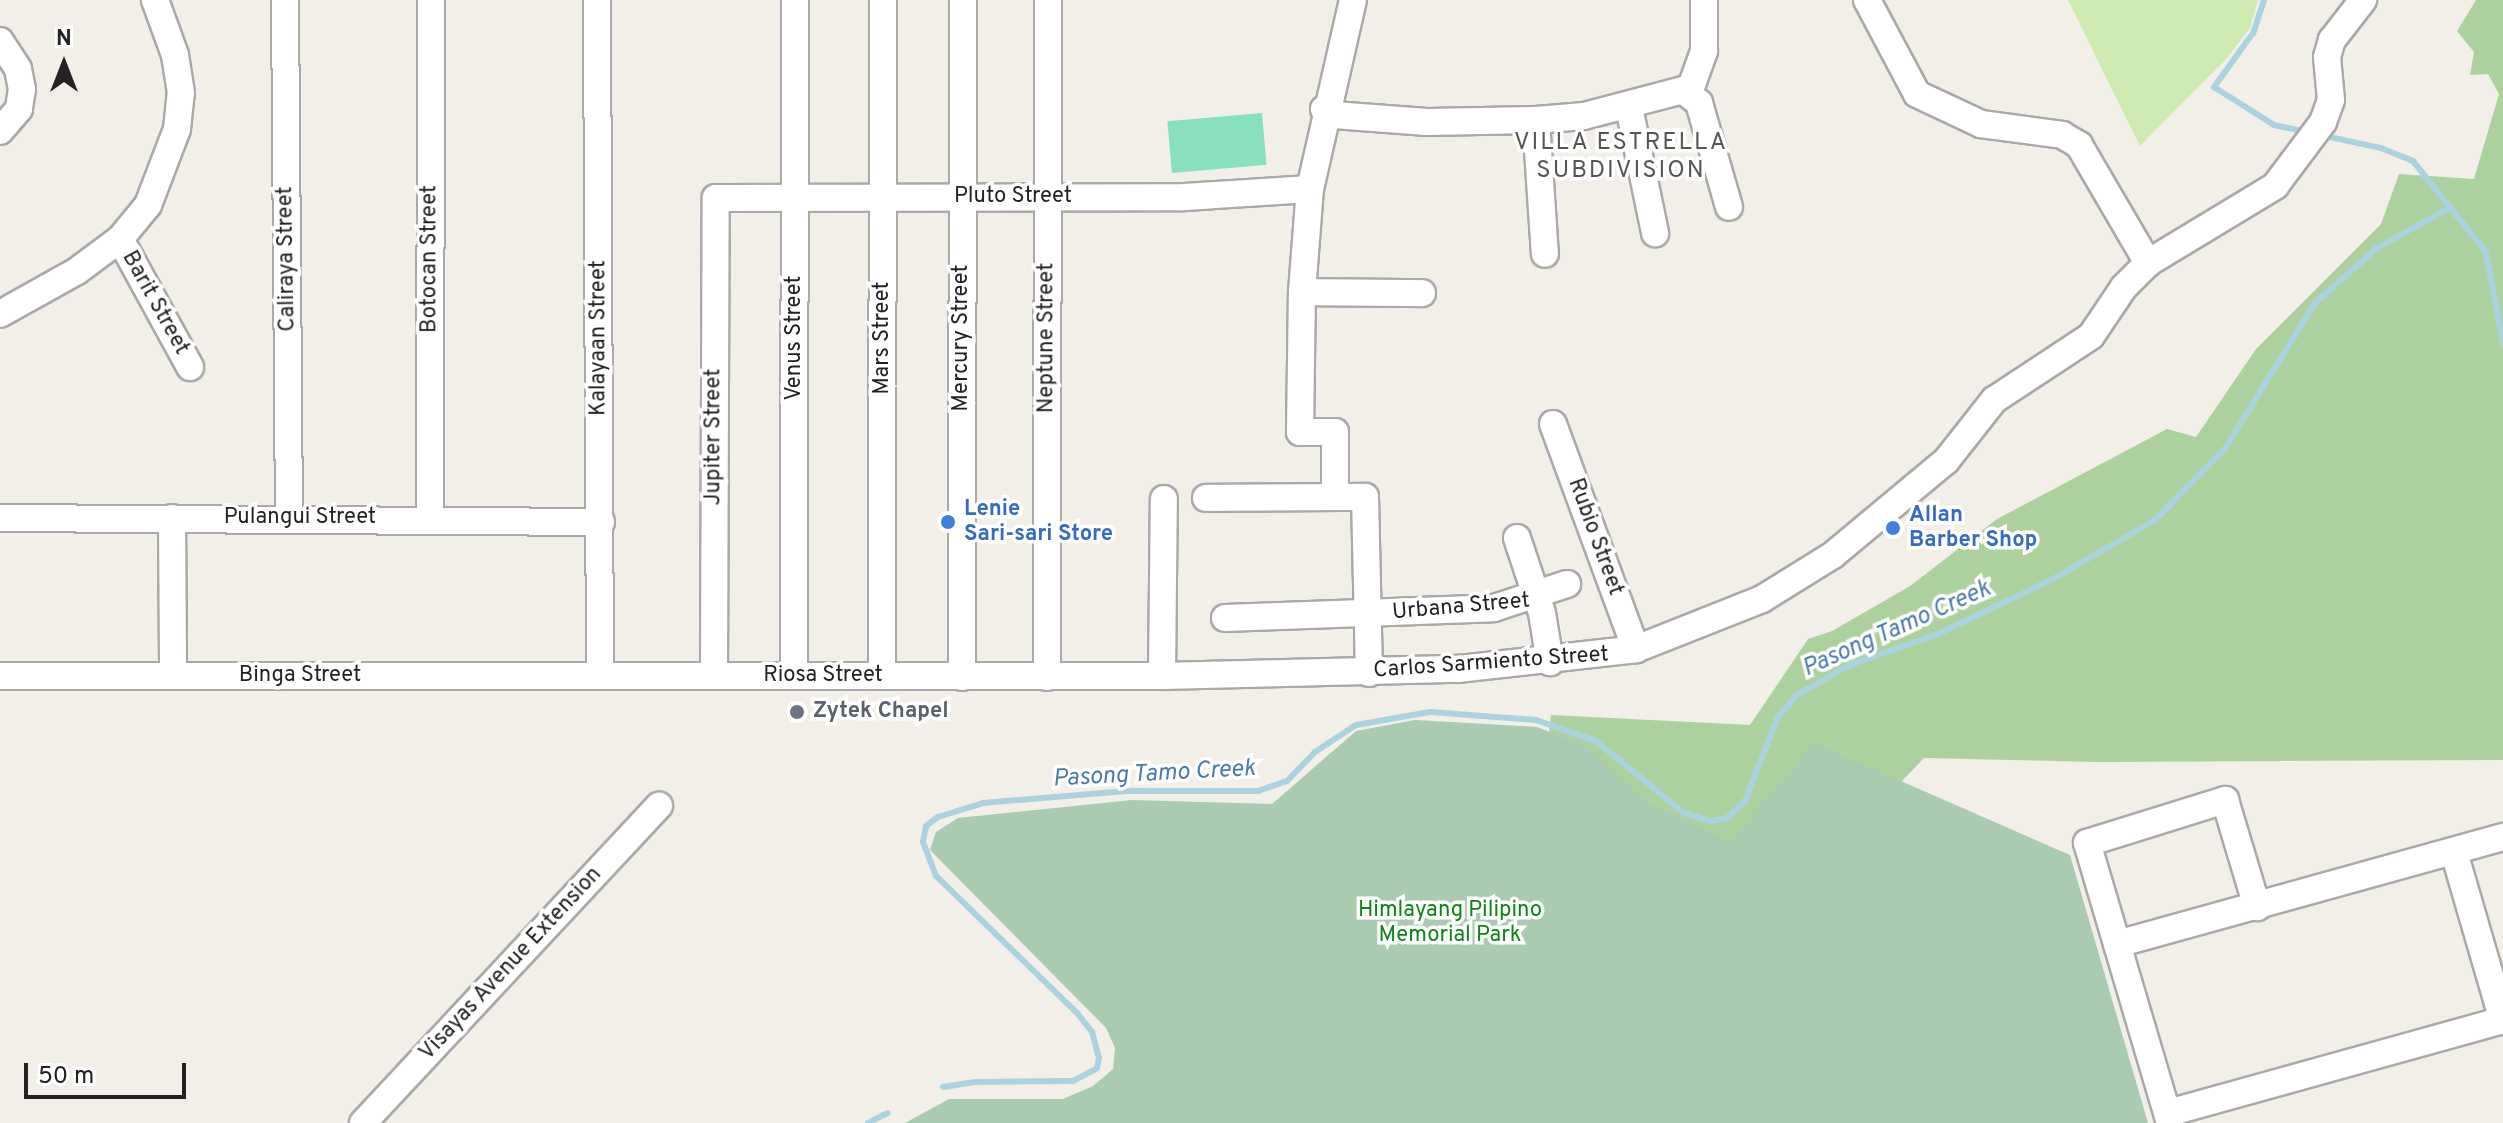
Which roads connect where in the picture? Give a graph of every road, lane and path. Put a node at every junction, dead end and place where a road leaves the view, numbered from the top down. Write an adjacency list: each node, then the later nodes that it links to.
1 (155, 0): 27 (street)
2 (285, 0): 41 (street, Caliraya Street)
3 (431, 0): 38 (street, Botocan Street)
4 (597, 0): 42 (street, Kalayaan Street)
5 (795, 0): 20 (street, Venus Street)
6 (883, 0): 21 (street, Mars Street)
7 (963, 0): 22 (street, Mercury Street)
8 (1048, 0): 23 (street, Neptune Street)
9 (1353, 0): 16 (street)
10 (1704, 0): 14 (street)
11 (1867, 0): 29 (street)
12 (2363, 0): 29 (street, Carlos Sarmiento Street)
13 (0, 41): 18 (street)
14 (1689, 93): 15 (street); 25 (street)
15 (1629, 107): 17 (street); 26 (street)
16 (1324, 109): 17 (street); 19 (street)
17 (1536, 120): 28 (street)
18 (0, 131)
19 (1310, 189): 23 (street, Pluto Street); 30 (street)
20 (795, 196): 21 (street, Pluto Street); 24 (street, Pluto Street); 55 (street, Venus Street)
21 (883, 196): 22 (street, Pluto Street); 56 (street, Mars Street)
22 (963, 197): 23 (street, Pluto Street); 58 (street, Mercury Street)
23 (1047, 197): 59 (street, Neptune Street)
24 (716, 198): 54 (street, Jupiter Street)
25 (1729, 207)
26 (1655, 233)
27 (120, 239): 32 (street); 33 (street, Barit Street)
28 (1545, 254)
29 (2148, 263): 48 (street, Carlos Sarmiento Street)
30 (1302, 292): 31 (street); 35 (street)
31 (1422, 293)
32 (0, 314)
33 (190, 367)
34 (1553, 424): 48 (street, Rubio Street)
35 (1335, 497): 36 (street); 46 (street)
36 (1206, 498)
37 (1164, 499): 57 (street)
38 (430, 517): 41 (street, Pulangui Street); 42 (street, Pulangui Street)
39 (0, 518): 40 (street, Pulangui Street)
40 (172, 518): 41 (street, Pulangui Street); 52 (street)
41 (289, 518)
42 (601, 522): 53 (street, Kalayaan Street)
43 (1517, 538): 45 (street)
44 (1567, 584): 45 (street)
45 (1538, 596): 46 (street, Urbana Street); 49 (street, Urbana Street)
46 (1368, 615): 47 (street, Urbana Street); 50 (street)
47 (1225, 618)
48 (1636, 649): 49 (street, Carlos Sarmiento Street)
49 (1550, 662): 50 (street, Carlos Sarmiento Street)
50 (1369, 673): 57 (street, Carlos Sarmiento Street)
51 (0, 676): 52 (street, Binga Street)
52 (173, 676): 53 (street, Binga Street)
53 (600, 676): 54 (street, Riosa Street)
54 (714, 676): 55 (street, Riosa Street)
55 (794, 676): 56 (street, Riosa Street)
56 (882, 676): 58 (street, Riosa Street)
57 (1162, 676): 59 (street, Carlos Sarmiento Street)
58 (962, 677): 59 (street, Riosa Street)
59 (1047, 677)
60 (659, 806): 67 (street, Visayas Avenue Extension)
61 (2503, 837): 62 (street)
62 (2454, 852): 63 (street); 65 (street)
63 (2257, 907): 64 (street); 64 (street)
64 (2117, 944): 66 (street)
65 (2503, 1020): 66 (street)
66 (2169, 1118)
67 (363, 1123)

